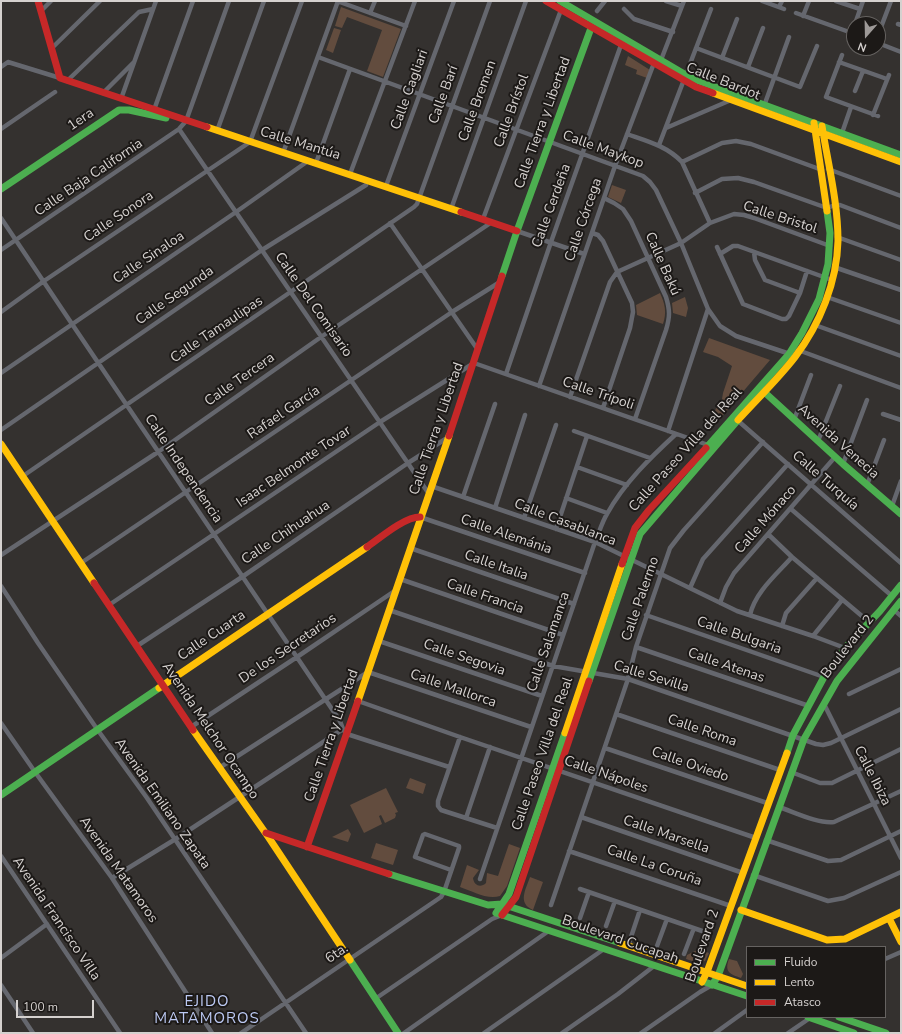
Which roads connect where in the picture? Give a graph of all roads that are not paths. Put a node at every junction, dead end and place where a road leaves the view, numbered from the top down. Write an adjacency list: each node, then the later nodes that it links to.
1 (38, 1): 33 (street)
2 (51, 1): 33 (street)
3 (100, 1): 51 (street)
4 (156, 1): 28 (street)
5 (193, 1): 78 (street)
6 (229, 1): 80 (street)
7 (264, 1): 87 (street)
8 (302, 1): 92 (street)
9 (338, 1): 35 (street); 55 (street)
10 (375, 1): 35 (street)
11 (415, 1): 42 (street)
12 (454, 1): 72 (street, Calle Cagliari)
13 (490, 1): 75 (street, Calle Barí)
14 (526, 1): 79 (street, Calle Bremen)
15 (546, 1): 25 (street, Calle Bardot)
16 (604, 1): 34 (street)
17 (666, 1): 26 (street)
18 (684, 1): 26 (street)
19 (762, 1): 27 (street)
20 (782, 1): 27 (street)
21 (809, 1): 37 (street)
22 (836, 1): 32 (street)
23 (864, 1): 32 (street)
24 (891, 1): 39 (street)
25 (564, 4): 41 (street, Calle Bardot); 43 (street, Calle Bardot); 86 (street, Calle Brístol)
26 (682, 6): 46 (street)
27 (779, 7): 31 (street)
28 (153, 9): 58 (street); 67 (street)
29 (624, 9): 46 (street)
30 (711, 9): 52 (street)
31 (784, 9)
32 (860, 9): 38 (street)
33 (41, 11): 51 (street)
34 (597, 11)
35 (370, 13): 42 (street)
36 (796, 13): 37 (street)
37 (803, 16): 45 (street)
38 (858, 16)
39 (885, 16)
40 (737, 19): 56 (street)
41 (594, 20): 43 (street, Calle Tierra y Libertad); 57 (street, Calle Bardot)
42 (406, 26): 68 (street)
43 (591, 28): 48 (street, Calle Bardot); 93 (street, Calle Tierra y Libertad)
44 (763, 28): 62 (street)
45 (846, 31)
46 (673, 32): 57 (street)
47 (789, 36): 65 (street)
48 (621, 45): 60 (street, Calle Bardot); 96 (street, Calle Cerdeña)
49 (817, 46): 65 (street)
50 (886, 46): 53 (street)
51 (52, 48): 67 (street)
52 (696, 48): 56 (street); 66 (street)
53 (901, 52)
54 (842, 55): 59 (street)
55 (318, 57): 63 (street, Calle Maykop); 95 (street)
56 (722, 58): 62 (street)
57 (661, 60): 66 (street, Calle Bardot)
58 (134, 62): 71 (street); 73 (street)
59 (839, 62): 64 (street); 76 (street)
60 (654, 64): 66 (street, Calle Bardot); 90 (street, Calle Córcega)
61 (1, 67): 67 (street, Calle Mantúa)
62 (748, 67): 65 (street)
63 (350, 69): 68 (street, Calle Maykop); 101 (street)
64 (863, 70): 69 (street); 76 (street)
65 (774, 77): 77 (street)
66 (685, 78): 74 (street, Calle Bardot); 77 (street, Calle Bardot); 83 (street)
67 (64, 80): 71 (street, Calle Mantúa)
68 (384, 82): 72 (street, Calle Maykop); 105 (street)
69 (855, 91)
70 (55, 92): 84 (street)
71 (103, 93): 73 (street, Calle Mantúa)
72 (420, 95): 75 (street, Calle Maykop); 107 (street, Calle Cagliari)
73 (121, 99): 78 (street, Calle Mantúa)
74 (731, 100): 77 (street, Calle Bardot); 83 (street)
75 (452, 106): 79 (street, Calle Maykop); 111 (street, Calle Barí)
76 (852, 107): 89 (street)
77 (763, 108): 81 (street, Calle Bardot); 88 (street, Calle Bardot)
78 (154, 110): 80 (street, Calle Mantúa)
79 (484, 118): 86 (street, Calle Maykop); 114 (street, Calle Bremen)
80 (186, 121): 85 (street, Calle Baja California); 87 (street, Calle Mantúa); 108 (street, 1era)
81 (814, 123): 82 (street, Calle Bardot); 88 (street, Calle Paseo Villa del Real)
82 (822, 126): 89 (street, Calle Bardot); 91 (street, Calle Paseo Villa del Real)
83 (666, 128): 94 (street)
84 (1, 129)
85 (179, 129): 104 (street, Calle Del Comisario); 126 (street, Calle Baja California)
86 (517, 130): 93 (street, Calle Maykop); 118 (street, Calle Brístol)
87 (217, 131): 92 (street, Calle Mantúa)
88 (815, 131): 91 (street, Calle Bardot); 103 (street, Calle Paseo Villa del Real)
89 (842, 133): 97 (street, Calle Bardot)
90 (627, 134): 94 (street); 102 (street, Calle Córcega)
91 (823, 134): 100 (street, Calle Bardot); 103 (street, Calle Paseo Villa del Real)
92 (250, 142): 95 (street, Calle Mantúa); 104 (street, Calle Sonora)
93 (550, 142): 96 (street, Calle Maykop); 123 (street, Calle Tierra y Libertad)
94 (659, 145): 99 (street)
95 (283, 153): 98 (street, Calle Mantúa)
96 (582, 155): 102 (street, Calle Maykop); 127 (street, Calle Cerdeña)
97 (901, 155)
98 (308, 161): 101 (street, Calle Mantúa); 116 (street, Calle Sinaloa)
99 (682, 162): 103 (street); 109 (street)
100 (901, 162)
101 (316, 163): 105 (street, Calle Mantúa)
102 (615, 166): 112 (street, Calle Córcega); 128 (street, Calle Maykop)
103 (825, 169): 110 (street); 113 (street, Calle Paseo Villa del Real); 115 (street, Calle Paseo Villa del Real)
104 (207, 170): 116 (street, Calle Del Comisario); 143 (street, Calle Sonora)
105 (350, 174): 107 (street, Calle Mantúa)
106 (366, 185): 132 (street, Calle Segunda)
107 (386, 186): 111 (street, Calle Mantúa)
108 (1, 190)
109 (695, 193): 115 (street); 121 (street)
110 (901, 196)
111 (419, 198): 114 (street, Calle Mantúa); 120 (street, Calle Tamaulipas)
112 (604, 198): 124 (street, Calle Córcega); 136 (street, Calle Bakú)
113 (834, 205): 115 (street); 122 (street); 125 (street, Calle Paseo Villa del Real)
114 (451, 208): 118 (street, Calle Mantúa)
115 (827, 208): 129 (street, Calle Paseo Villa del Real)
116 (236, 212): 132 (street, Calle Del Comisario); 153 (street, Calle Sinaloa)
117 (1, 218): 126 (street, Calle Independencia)
118 (483, 219): 119 (street, Calle Mantúa)
119 (492, 222): 123 (street, Calle Mantúa); 139 (street, Calle Tercera)
120 (390, 223): 139 (street); 146 (street, Calle Tamaulipas)
121 (710, 223): 128 (street, Calle Bristol); 129 (street, Calle Bristol)
122 (901, 228)
123 (517, 231): 127 (street, Calle Mantúa); 144 (street, Calle Tierra y Libertad)
124 (592, 233): 134 (street, Calle Córcega); 141 (street)
125 (837, 237): 137 (street); 138 (street, Calle Paseo Villa del Real)
126 (16, 240): 131 (street, Calle Baja California); 143 (street, Calle Independencia)
127 (551, 242): 134 (street, Calle Mantúa); 162 (street, Calle Cerdeña)
128 (681, 243): 136 (street, Calle Bristol); 149 (street, Calle Maykop)
129 (830, 246): 142 (street, Calle Paseo Villa del Real)
130 (717, 247): 135 (street)
131 (1, 250)
132 (262, 250): 146 (street, Calle Del Comisario); 159 (street, Calle Segunda)
133 (754, 252): 135 (street); 140 (street); 147 (street)
134 (584, 254): 165 (street, Calle Córcega)
135 (720, 254): 147 (street)
136 (648, 258): 141 (street, Calle Bristol); 177 (street, Calle Bakú)
137 (901, 260)
138 (834, 267): 142 (street, Calle Paseo Villa del Real); 145 (street)
139 (422, 268): 151 (street); 155 (street, Calle Tercera)
140 (807, 271): 142 (street); 147 (street)
141 (617, 272): 169 (street); 173 (street)
142 (828, 279): 148 (street, Calle Paseo Villa del Real); 157 (street, Calle Paseo Villa del Real)
143 (44, 281): 150 (street, Calle Sonora); 153 (street, Calle Independencia)
144 (500, 282): 151 (street, Rafael García); 156 (street, Calle Tierra y Libertad)
145 (901, 290)
146 (291, 292): 155 (street, Calle Del Comisario); 171 (street, Calle Tamaulipas)
147 (800, 293)
148 (827, 297): 152 (street); 154 (street, Calle Paseo Villa del Real)
149 (708, 308): 157 (street, Calle Maykop); 184 (street)
150 (1, 312)
151 (452, 312): 156 (street); 164 (street, Rafael García)
152 (901, 323)
153 (72, 324): 159 (street, Calle Independencia); 161 (street, Calle Sinaloa)
154 (815, 325): 157 (street, Calle Paseo Villa del Real); 158 (street)
155 (321, 337): 164 (street, Calle Del Comisario); 193 (street, Calle Tercera)
156 (478, 350): 160 (street, Calle Tierra y Libertad)
157 (794, 352): 167 (street, Calle Maykop); 168 (street, Calle Paseo Villa del Real)
158 (901, 356)
159 (98, 363): 171 (street, Calle Independencia); 182 (street, Calle Segunda)
160 (474, 363): 162 (street, Calle Trípoli); 180 (street, Isaac Belmonte Tovar); 187 (street, Calle Tierra y Libertad)
161 (1, 373)
162 (506, 374): 165 (street, Calle Trípoli)
163 (811, 375): 178 (street)
164 (352, 381): 180 (street, Calle Del Comisario); 206 (street, Rafael García)
165 (539, 386): 169 (street, Calle Trípoli)
166 (840, 386): 189 (street)
167 (901, 388)
168 (761, 389): 176 (street, Calle Paseo Villa del Real); 178 (street, Avenida Venecia)
169 (570, 396): 173 (street, Calle Trípoli)
170 (867, 400): 198 (street)
171 (127, 404): 193 (street, Calle Independencia); 200 (street, Calle Tamaulipas)
172 (495, 404): 208 (street)
173 (603, 408): 177 (street, Calle Trípoli)
174 (883, 414): 179 (street)
175 (524, 415): 211 (street)
176 (736, 418): 190 (street, Calle Turquía); 192 (street, Calle Paseo Villa del Real)
177 (635, 419): 184 (street, Calle Trípoli)
178 (794, 420): 189 (street, Avenida Venecia)
179 (901, 420)
180 (380, 422): 196 (street, Calle Del Comisario); 219 (street, Isaac Belmonte Tovar)
181 (556, 425): 216 (street)
182 (1, 430)
183 (574, 431): 186 (street)
184 (668, 431): 185 (street, Calle Trípoli)
185 (676, 434): 192 (street, Calle Trípoli); 195 (street, Calle Salamanca)
186 (588, 436): 195 (street); 199 (street)
187 (447, 438): 196 (street, Calle Chihuahua); 205 (street, Calle Tierra y Libertad)
188 (884, 440): 204 (street)
189 (818, 441): 194 (street, Avenida Venecia)
190 (763, 442): 197 (street, Calle Turquía); 229 (street, Calle Palermo)
191 (1, 444): 200 (street, Avenida Melchor Ocampo)
192 (712, 446): 225 (street, Calle Paseo Villa del Real)
193 (158, 452): 206 (street, Calle Independencia); 217 (street, Calle Tercera)
194 (835, 457): 198 (street, Avenida Venecia); 203 (street, Calle Mónaco)
195 (650, 458): 202 (street, Calle Salamanca)
196 (408, 463): 207 (street, Calle Del Comisario); 230 (street, Calle Chihuahua)
197 (788, 464): 203 (street, Calle Turquía); 235 (street)
198 (842, 464): 204 (street, Avenida Venecia)
199 (577, 466): 202 (street); 209 (street)
200 (23, 476): 217 (street, Avenida Melchor Ocampo)
201 (901, 481): 210 (street)
202 (627, 485): 213 (street, Calle Salamanca)
203 (812, 485): 212 (street, Calle Mónaco); 226 (street, Calle Turquía)
204 (868, 485): 210 (street, Avenida Venecia)
205 (431, 486): 207 (street, Calle Tierra y Libertad); 208 (street, Calle Casablanca)
206 (186, 492): 219 (street, Calle Independencia); 227 (street, Rafael García)
207 (429, 494): 215 (street, Calle Tierra y Libertad)
208 (463, 497): 211 (street, Calle Casablanca)
209 (566, 498): 213 (street); 218 (street)
210 (892, 506): 214 (street, Avenida Venecia)
211 (495, 508): 216 (street, Calle Casablanca)
212 (791, 509): 220 (street, Calle Mónaco); 237 (street)
213 (607, 513): 221 (street, Calle Salamanca)
214 (901, 514)
215 (420, 517): 222 (street, Calle Tierra y Libertad); 228 (street, Calle Alemánia); 245 (street, Calle Cuarta)
216 (524, 518): 218 (street, Calle Casablanca)
217 (53, 522): 223 (street, Calle Tercera); 227 (street, Avenida Melchor Ocampo)
218 (556, 529): 221 (street, Calle Casablanca)
219 (214, 535): 230 (street, Calle Independencia); 242 (street, Isaac Belmonte Tovar)
220 (769, 535): 224 (street); 240 (street, Calle Mónaco)
221 (595, 542): 225 (street, Calle Casablanca); 228 (street, Calle Salamanca)
222 (410, 548): 232 (street, Calle Tierra y Libertad); 241 (street, Calle Italia)
223 (1, 556)
224 (792, 557): 231 (street); 247 (street)
225 (627, 559): 229 (street, Calle Casablanca); 261 (street, Calle Paseo Villa del Real)
226 (901, 563)
227 (81, 564): 242 (street, Avenida Melchor Ocampo)
228 (585, 573): 241 (street, Calle Salamanca)
229 (660, 574): 235 (street, Calle Casablanca); 246 (street, Calle Palermo)
230 (242, 577): 245 (street, Calle Independencia); 254 (street, Calle Chihuahua)
231 (817, 578): 238 (street); 250 (street)
232 (400, 579): 236 (street, Calle Tierra y Libertad); 251 (street, Calle Francia)
233 (901, 585): 237 (street, Boulevard 2)
234 (1, 586): 276 (street, Avenida Emiliano Zapata)
235 (690, 588): 240 (street, Calle Casablanca)
236 (396, 589): 243 (street, Calle Tierra y Libertad); 257 (street, De los Secretarios)
237 (892, 596): 249 (street, Boulevard 2)
238 (842, 600): 249 (street); 252 (street)
239 (901, 601): 244 (street, Boulevard 2)
240 (720, 603): 247 (street, Calle Casablanca)
241 (574, 604): 251 (street, Calle Salamanca)
242 (109, 605): 254 (street, Avenida Melchor Ocampo)
243 (389, 610): 253 (street, Calle Tierra y Libertad); 258 (street, Calle Sevilla)
244 (894, 610): 248 (street); 269 (street, Boulevard 2)
245 (268, 614): 257 (street, Calle Independencia); 264 (street, Calle Cuarta)
246 (646, 615): 255 (street, Calle Palermo); 262 (street, Calle Bulgaria)
247 (750, 615): 250 (street, Calle Casablanca)
248 (901, 616)
249 (869, 622): 256 (street, Boulevard 2)
250 (782, 626): 252 (street, Calle Casablanca)
251 (563, 635): 258 (street, Calle Salamanca)
252 (813, 636): 256 (street, Calle Casablanca)
253 (379, 641): 260 (street, Calle Tierra y Libertad); 266 (street, Calle Segovia)
254 (137, 646): 264 (street, Avenida Melchor Ocampo)
255 (636, 647): 263 (street, Calle Palermo); 270 (street, Calle Atenas)
256 (845, 648): 262 (street, Boulevard 2)
257 (297, 657): 267 (street, Calle Independencia); 274 (street, De los Secretarios)
258 (553, 666): 261 (street, Calle Sevilla); 266 (street, Calle Salamanca)
259 (901, 669): 265 (street)
260 (368, 672): 267 (street); 268 (street, Calle Tierra y Libertad); 275 (street, Calle Mallorca)
261 (590, 672): 263 (street, Calle Sevilla); 288 (street, Calle Paseo Villa del Real)
262 (824, 677): 270 (street, Boulevard 2)
263 (628, 679): 272 (street, Calle Palermo); 278 (street, Calle Sevilla)
264 (163, 685): 274 (street, Avenida Melchor Ocampo); 276 (street, Calle Cuarta)
265 (849, 694)
266 (542, 696): 275 (street, Calle Salamanca)
267 (325, 699): 277 (street, Calle Independencia); 287 (street)
268 (358, 701): 277 (street, Calle Tierra y Libertad); 279 (street, Calle Nápoles)
269 (824, 704): 280 (street, Calle Ibiza); 281 (street, Boulevard 2)
270 (808, 706): 278 (street, Boulevard 2)
271 (901, 709): 280 (street, Calle Sevilla)
272 (616, 714): 283 (street, Calle Palermo); 289 (street, Calle Roma)
273 (1, 722): 291 (street, Avenida Matamoros)
274 (191, 726): 287 (street, Avenida Melchor Ocampo)
275 (531, 726): 285 (street, Calle Salamanca)
276 (97, 729): 291 (street, Calle Cuarta); 307 (street, Avenida Emiliano Zapata)
277 (345, 731): 286 (street); 296 (street); 309 (street, Calle Tierra y Libertad)
278 (793, 735): 281 (street, Calle Sevilla); 289 (street, Boulevard 2)
279 (460, 737): 282 (street, Calle Nápoles); 286 (street)
280 (841, 738): 281 (street, Calle Sevilla); 290 (street, Calle Ibiza)
281 (804, 740): 292 (street, Boulevard 2)
282 (490, 747): 285 (street, Calle Nápoles); 301 (street)
283 (606, 748): 293 (street, Calle Palermo); 297 (street, Calle Oviedo)
284 (901, 749): 290 (street)
285 (521, 758): 288 (street, Calle Nápoles); 302 (street, Calle Salamanca)
286 (449, 767): 301 (street)
287 (219, 768): 296 (street, Avenida Melchor Ocampo)
288 (555, 769): 293 (street, Calle Nápoles); 324 (street, Calle Paseo Villa del Real)
289 (780, 770): 297 (street, Boulevard 2)
290 (858, 771): 292 (street); 298 (street, Calle Ibiza)
291 (35, 772): 295 (street, Calle Cuarta); 317 (street, Avenida Matamoros)
292 (790, 772): 299 (street, Boulevard 2)
293 (593, 782): 300 (street, Calle Palermo); 306 (street, Calle Nápoles)
294 (901, 791): 298 (street)
295 (1, 795)
296 (239, 797): 304 (street, Avenida Melchor Ocampo); 307 (street)
297 (767, 803): 306 (street, Boulevard 2)
298 (874, 805): 299 (street); 305 (street, Calle Ibiza)
299 (779, 807): 308 (street, Boulevard 2)
300 (581, 817): 310 (street, Calle Palermo); 314 (street, Calle Marsella)
301 (466, 818): 302 (street)
302 (497, 828): 318 (street, Calle Salamanca)
303 (901, 831): 305 (street)
304 (265, 833): 309 (street, Boulevard Cucapah); 346 (street, Avenida Melchor Ocampo)
305 (890, 836): 308 (street); 312 (street, Calle Ibiza)
306 (756, 838): 314 (street, Boulevard 2)
307 (174, 840): 317 (street); 358 (street, Avenida Emiliano Zapata)
308 (766, 840): 316 (street, Boulevard 2)
309 (307, 848): 320 (street, Boulevard Cucapah)
310 (569, 851): 325 (street, Calle Palermo); 326 (street, Calle La Coruña)
311 (1, 856): 334 (street, Avenida Francisco Villa)
312 (901, 858)
313 (451, 870): 313 (street); 320 (street)
314 (743, 872): 326 (street, Boulevard 2)
315 (901, 872): 316 (street)
316 (753, 875): 328 (street, Boulevard 2)
317 (112, 878): 365 (street, Avenida Matamoros)
318 (480, 879)
319 (580, 888): 321 (street)
320 (444, 892): 323 (street, Boulevard Cucapah); 346 (street, 6ta.)
321 (589, 892): 322 (street); 331 (street)
322 (615, 901): 327 (street); 335 (street)
323 (488, 905): 324 (street, Boulevard Cucapah); 330 (street, Boulevard Cucapah)
324 (506, 905): 330 (street, Calle Paseo Villa del Real); 340 (street, Boulevard Cucapah)
325 (551, 905)
326 (730, 906): 349 (street, Boulevard 2)
327 (640, 910): 333 (street); 340 (street)
328 (741, 910): 332 (street); 350 (street, Boulevard 2)
329 (901, 912): 332 (street)
330 (497, 916): 337 (street, Boulevard Cucapah); 357 (street)
331 (580, 918)
332 (889, 918): 339 (street)
333 (666, 919): 336 (street); 341 (street)
334 (47, 924): 345 (street); 364 (street, Avenida Francisco Villa)
335 (606, 926)
336 (694, 928): 338 (street); 344 (street)
337 (550, 930): 342 (street, Boulevard Cucapah); 369 (street)
338 (708, 933)
339 (901, 942)
340 (628, 946): 349 (street, Boulevard Cucapah)
341 (657, 946)
342 (604, 948): 348 (street, Boulevard Cucapah); 370 (street)
343 (901, 952): 347 (street)
344 (684, 954)
345 (1, 958)
346 (349, 959): 357 (street, Avenida Melchor Ocampo); 358 (street, 6ta.)
347 (886, 959)
348 (654, 966): 351 (street, Boulevard Cucapah); 371 (street)
349 (707, 972): 350 (street, Boulevard Cucapah); 351 (street, Boulevard 2)
350 (718, 976): 353 (street, Boulevard 2); 354 (street, Boulevard Cucapah)
351 (702, 982): 353 (street, Boulevard Cucapah); 355 (street, Boulevard 2)
352 (1, 985): 363 (street)
353 (712, 985): 355 (street, Boulevard 2); 356 (street, Boulevard Cucapah)
354 (746, 986)
355 (700, 992): 372 (street)
356 (746, 996)
357 (375, 999): 368 (street, Avenida Melchor Ocampo)
358 (285, 1003): 366 (street, 6ta.); 367 (street, Avenida Emiliano Zapata)
359 (746, 1011): 373 (street)
360 (808, 1018): 374 (street)
361 (812, 1018): 375 (street)
362 (842, 1018): 376 (street)
363 (33, 1033)
364 (120, 1033)
365 (212, 1033)
366 (241, 1033)
367 (306, 1033)
368 (398, 1033)
369 (404, 1033)
370 (484, 1033)
371 (562, 1033)
372 (641, 1033)
373 (715, 1033)
374 (788, 1033)
375 (854, 1033)
376 (886, 1033)

